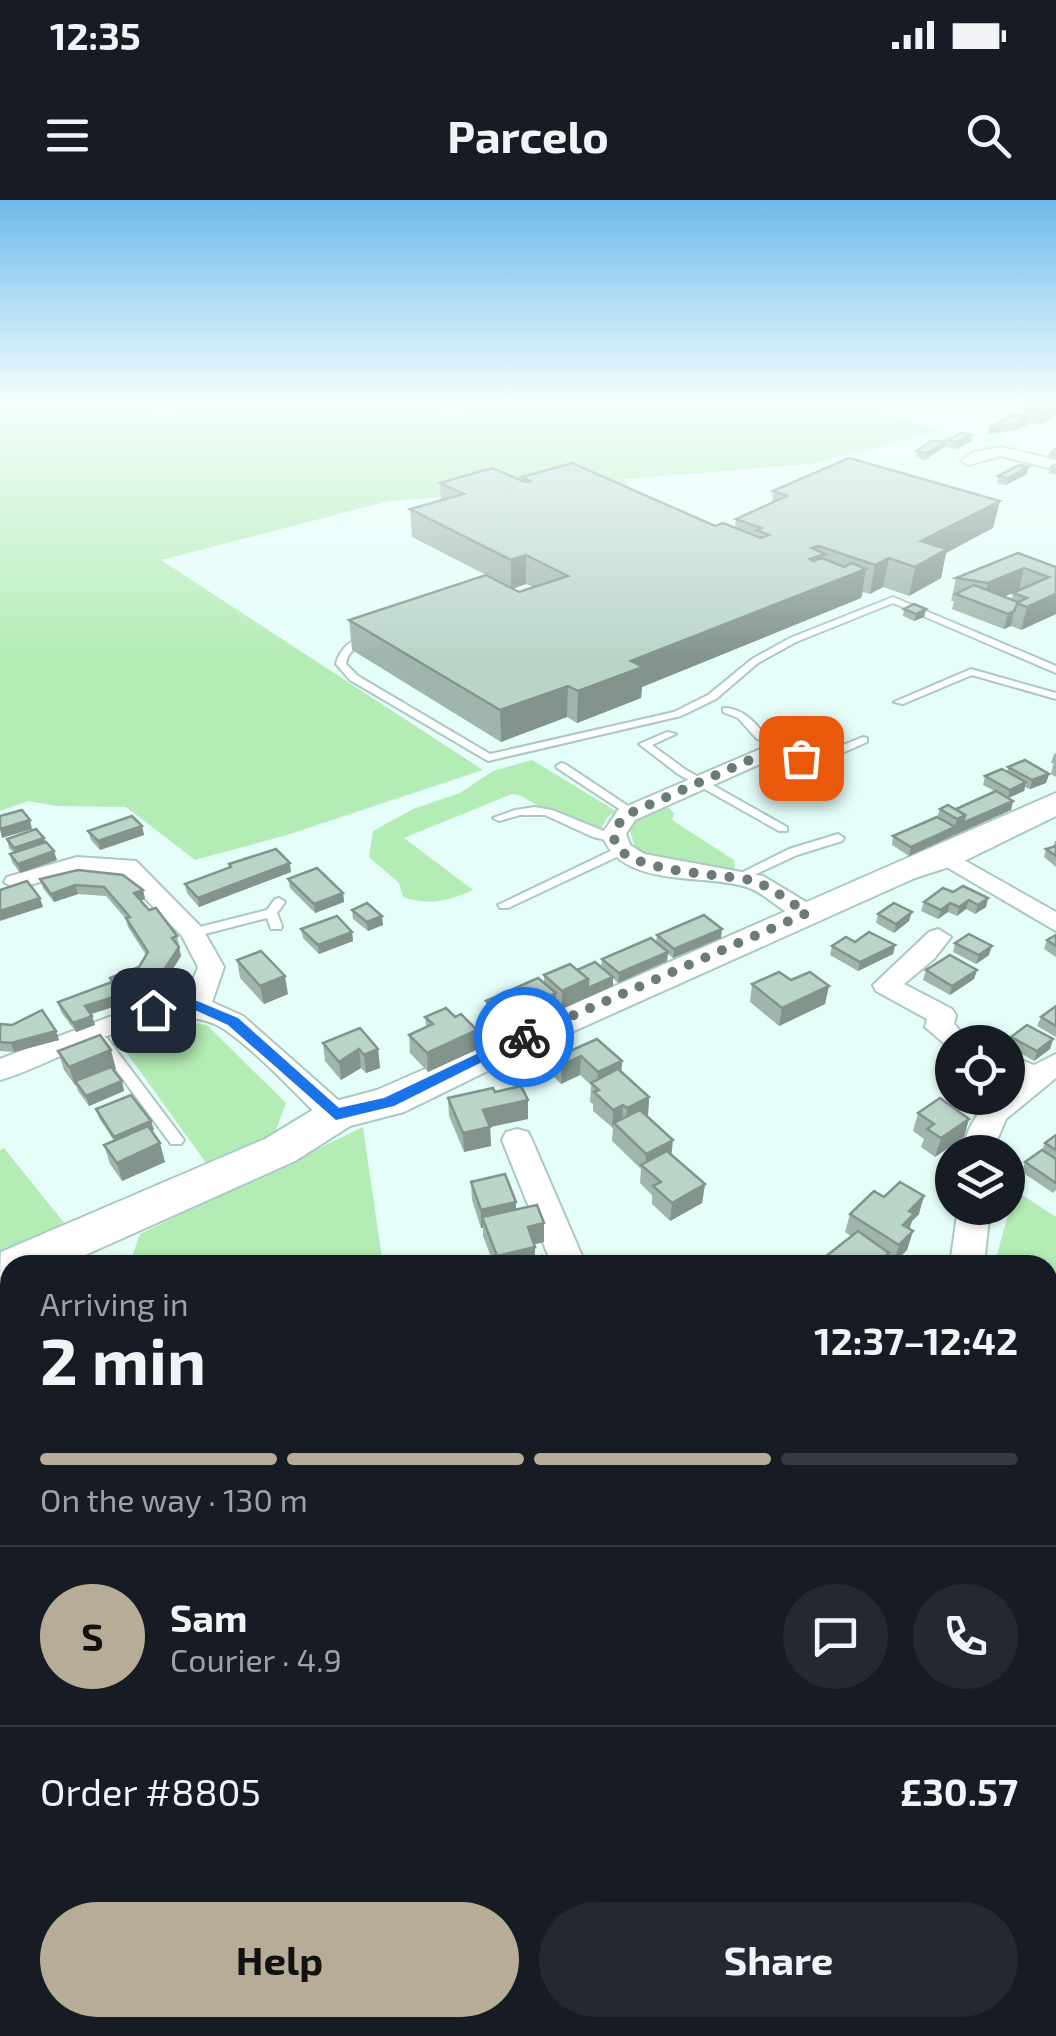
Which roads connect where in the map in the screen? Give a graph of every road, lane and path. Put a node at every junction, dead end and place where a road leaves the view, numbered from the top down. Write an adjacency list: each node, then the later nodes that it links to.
1 (374, 637): 2 (lane)
2 (1056, 670)
3 (1056, 696): 4 (lane)
4 (899, 702)
5 (727, 710): 8 (lane)
6 (671, 734): 10 (lane)
7 (863, 740): 8 (lane)
8 (780, 747): 10 (street)
9 (561, 766): 12 (lane)
10 (701, 782): 12 (street); 14 (lane)
11 (1056, 803): 17 (main road)
12 (631, 812): 16 (street)
13 (498, 818): 16 (lane)
14 (784, 829)
15 (838, 838): 18 (lane)
16 (618, 844): 18 (street); 20 (lane)
17 (946, 856): 21 (main road); 23 (street)
18 (739, 877): 21 (street)
19 (16, 882): 24 (street)
20 (504, 905)
21 (807, 913): 31 (main road)
22 (276, 914): 24 (lane)
23 (1056, 924)
24 (193, 933): 26 (street)
25 (938, 937): 27 (street)
26 (197, 1006): 28 (street); 31 (street)
27 (940, 1025)
28 (96, 1034): 29 (street); 33 (lane)
29 (0, 1070)
30 (1046, 1070): 32 (street)
31 (336, 1114): 36 (main road)
32 (983, 1135)
33 (176, 1140)
34 (517, 1140): 37 (street)
35 (972, 1225): 38 (street)
36 (41, 1255)
37 (566, 1255)
38 (968, 1255)

